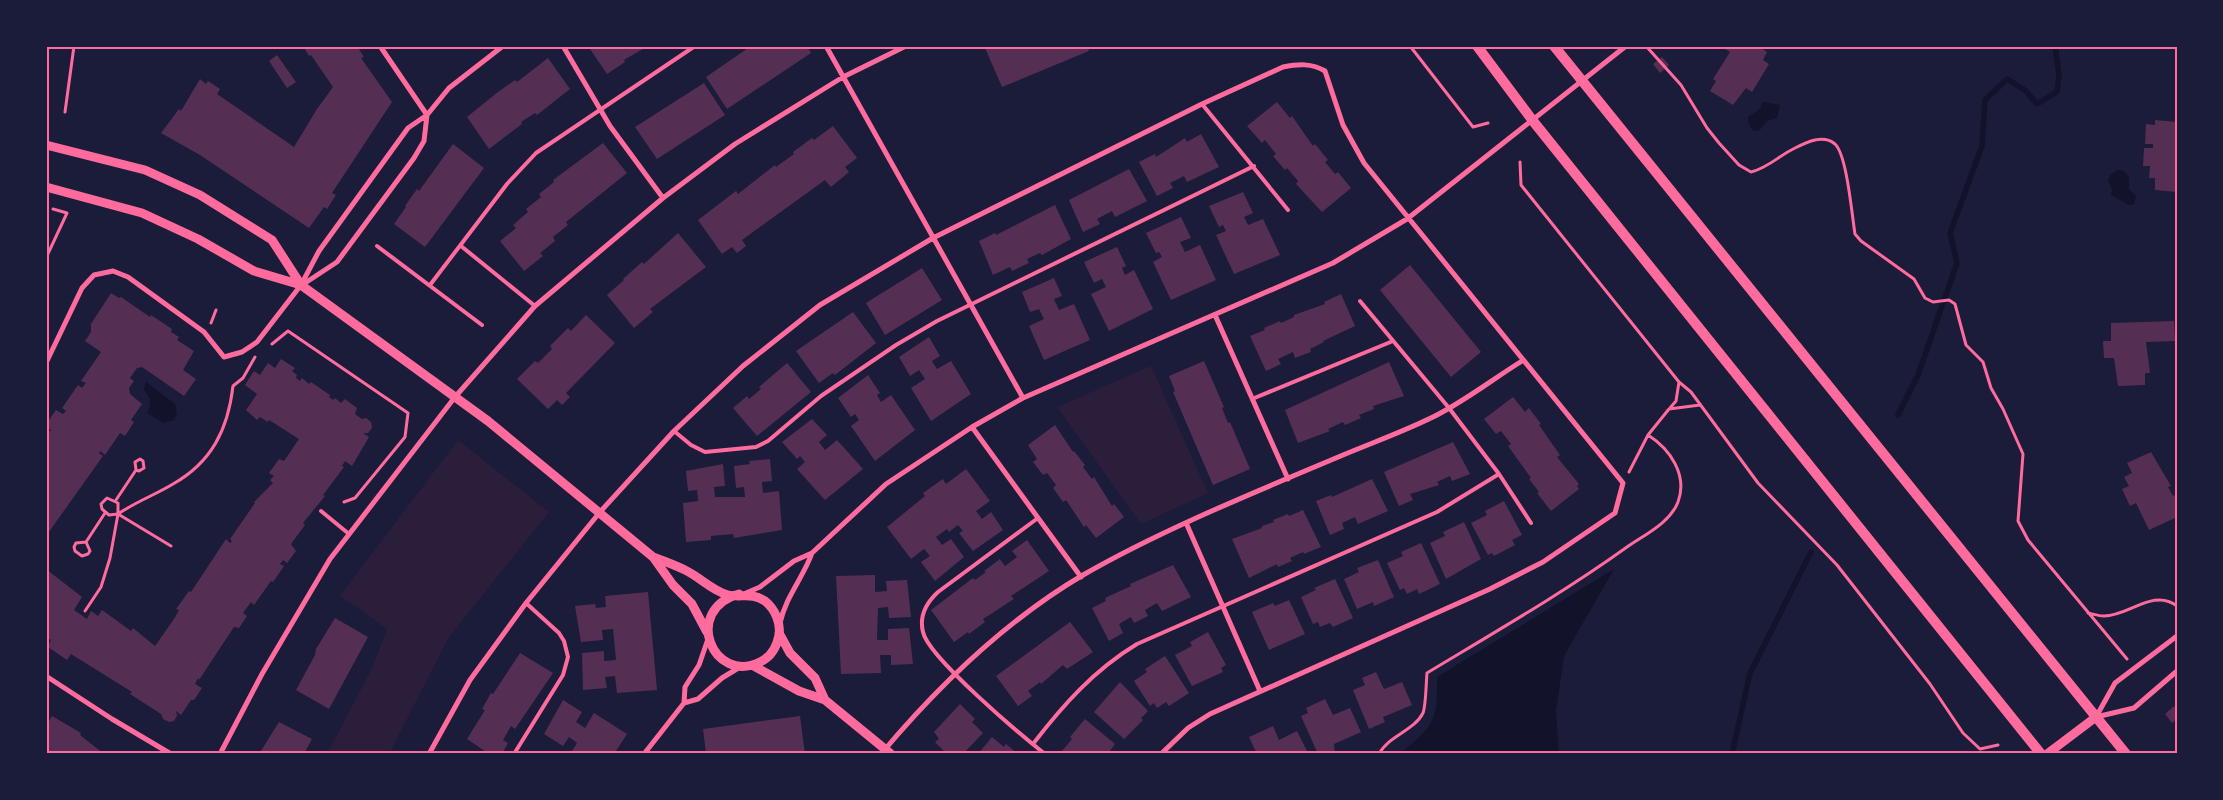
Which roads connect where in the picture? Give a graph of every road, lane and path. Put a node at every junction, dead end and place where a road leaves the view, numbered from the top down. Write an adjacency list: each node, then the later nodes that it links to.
1 (74, 46): 17 (path)
2 (380, 46): 18 (street)
3 (503, 46): 18 (street)
4 (563, 46): 16 (street)
5 (695, 46): 16 (lane)
6 (826, 46): 13 (street)
7 (906, 46): 13 (street)
8 (1410, 46): 20 (path)
9 (1478, 46): 19 (main road)
10 (1554, 46): 14 (main road)
11 (1626, 46): 14 (street)
12 (1646, 46): 81 (path)
13 (843, 77): 25 (street); 29 (street)
14 (1582, 82): 19 (street); 93 (main road)
15 (1202, 104): 23 (lane); 28 (street); 29 (street)
16 (600, 109): 25 (street); 31 (lane)
17 (65, 112)
18 (427, 115): 33 (street); 33 (street)
19 (1533, 121): 28 (street); 105 (main road)
20 (1488, 123)
21 (46, 145): 33 (street)
22 (1520, 162): 47 (path)
23 (1254, 166): 27 (lane); 36 (lane)
24 (46, 187): 33 (street)
25 (663, 198): 37 (street)
26 (53, 209): 32 (path)
27 (1288, 210)
28 (1407, 219): 39 (street); 45 (street)
29 (933, 238): 36 (street); 55 (street)
30 (377, 246): 34 (lane)
31 (462, 246): 34 (lane); 37 (lane)
32 (46, 258)
33 (301, 285): 46 (street); 48 (street)
34 (430, 286): 41 (lane)
35 (1360, 301): 42 (lane)
36 (970, 304): 49 (street); 55 (lane)
37 (535, 306): 48 (street)
38 (216, 310): 40 (path)
39 (1215, 315): 49 (street); 50 (street)
40 (211, 323)
41 (482, 326)
42 (1393, 341): 50 (lane); 52 (lane)
43 (271, 344): 62 (path)
44 (256, 356): 66 (path)
45 (1522, 361): 52 (street); 60 (street)
46 (46, 363)
47 (1679, 382): 51 (path); 53 (path)
48 (455, 397): 64 (street); 70 (street)
49 (1023, 398): 54 (street)
50 (1252, 399): 59 (street)
51 (1700, 405): 53 (path); 95 (path)
52 (1449, 408): 58 (lane); 59 (street)
53 (1670, 409): 56 (path)
54 (972, 428): 67 (street); 73 (street)
55 (674, 431): 64 (street)
56 (1648, 435): 60 (path); 104 (path)
57 (136, 470): 61 (path)
58 (1499, 474): 68 (lane); 78 (lane)
59 (1288, 479): 69 (street)
60 (1623, 484): 90 (street)
61 (116, 500): 65 (path); 66 (path)
62 (344, 502)
63 (321, 511): 70 (lane)
64 (600, 512): 74 (street); 77 (street)
65 (105, 513): 66 (path); 71 (path)
66 (118, 514): 72 (path); 80 (path)
67 (1038, 518): 75 (street); 88 (lane)
68 (1531, 523)
69 (1187, 524): 75 (street); 78 (street)
70 (349, 534): 98 (street)
71 (86, 542): 71 (path)
72 (171, 546)
73 (812, 553): 76 (street); 82 (street)
74 (653, 557): 76 (street); 83 (street)
75 (1082, 576): 88 (street)
76 (741, 594): 82 (street); 83 (street)
77 (526, 603): 99 (street); 100 (lane)
78 (1223, 606): 90 (street); 94 (lane)
79 (2177, 606): 81 (path)
80 (85, 611)
81 (2087, 613): 85 (path)
82 (779, 630): 86 (street); 91 (street)
83 (708, 635): 86 (street); 92 (street)
84 (2177, 636): 93 (street)
85 (2127, 659)
86 (748, 666): 91 (street); 92 (street)
87 (2177, 671): 93 (street)
88 (955, 673): 94 (lane); 96 (street)
89 (46, 676): 97 (street)
90 (1260, 691): 103 (street)
91 (825, 700): 96 (street)
92 (684, 703): 101 (street)
93 (2096, 717): 106 (street); 107 (main road)
94 (1033, 744): 102 (lane)
95 (1998, 745)
96 (886, 752)
97 (171, 754)
98 (220, 754)
99 (429, 754)
100 (514, 754)
101 (644, 754)
102 (1045, 754)
103 (1162, 754)
104 (1379, 754)
105 (2041, 754)
106 (2047, 754)
107 (2126, 754)

